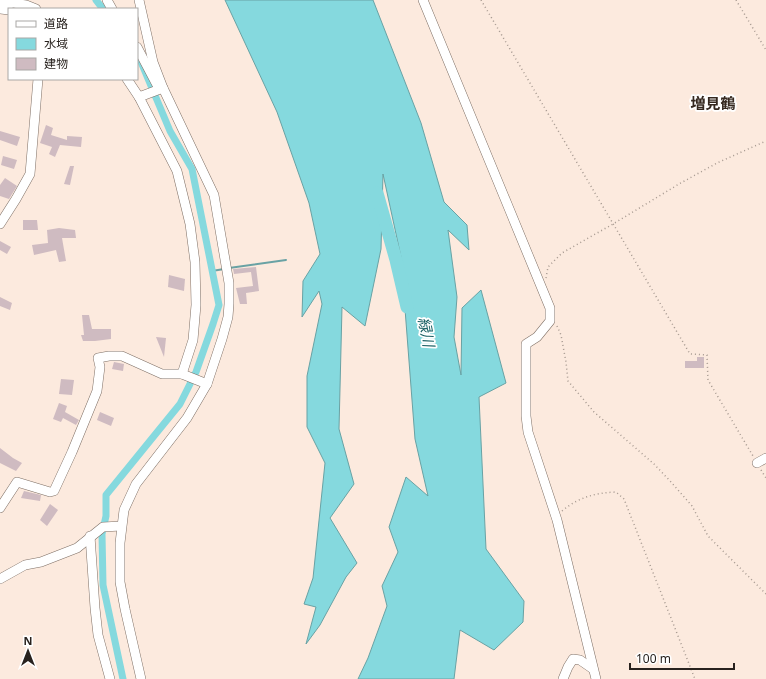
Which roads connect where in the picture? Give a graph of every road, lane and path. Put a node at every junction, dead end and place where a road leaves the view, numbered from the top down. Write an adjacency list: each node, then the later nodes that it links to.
1 (139, 0): 11 (street)
2 (423, 0): 17 (street)
3 (481, 0): 15 (path)
4 (736, 0): 8 (path)
5 (0, 1): 6 (street)
6 (34, 8)
7 (138, 49): 11 (street)
8 (766, 50)
9 (38, 80): 14 (street)
10 (128, 80): 12 (street)
11 (161, 89): 12 (street); 19 (street)
12 (139, 97): 18 (street)
13 (766, 141): 15 (path)
14 (0, 224)
15 (614, 224): 16 (path); 21 (path)
16 (546, 278)
17 (550, 321): 24 (street); 28 (path)
18 (182, 374): 19 (street); 23 (street)
19 (206, 384): 25 (street)
20 (766, 458): 21 (street)
21 (757, 463): 22 (path)
22 (766, 478)
23 (0, 508)
24 (557, 520): 29 (street); 34 (path)
25 (121, 526): 26 (street); 31 (street)
26 (90, 536): 27 (street); 30 (street)
27 (0, 579)
28 (766, 594)
29 (593, 669): 32 (street); 33 (street)
30 (110, 679)
31 (141, 679)
32 (563, 679)
33 (596, 679)
34 (695, 679)

